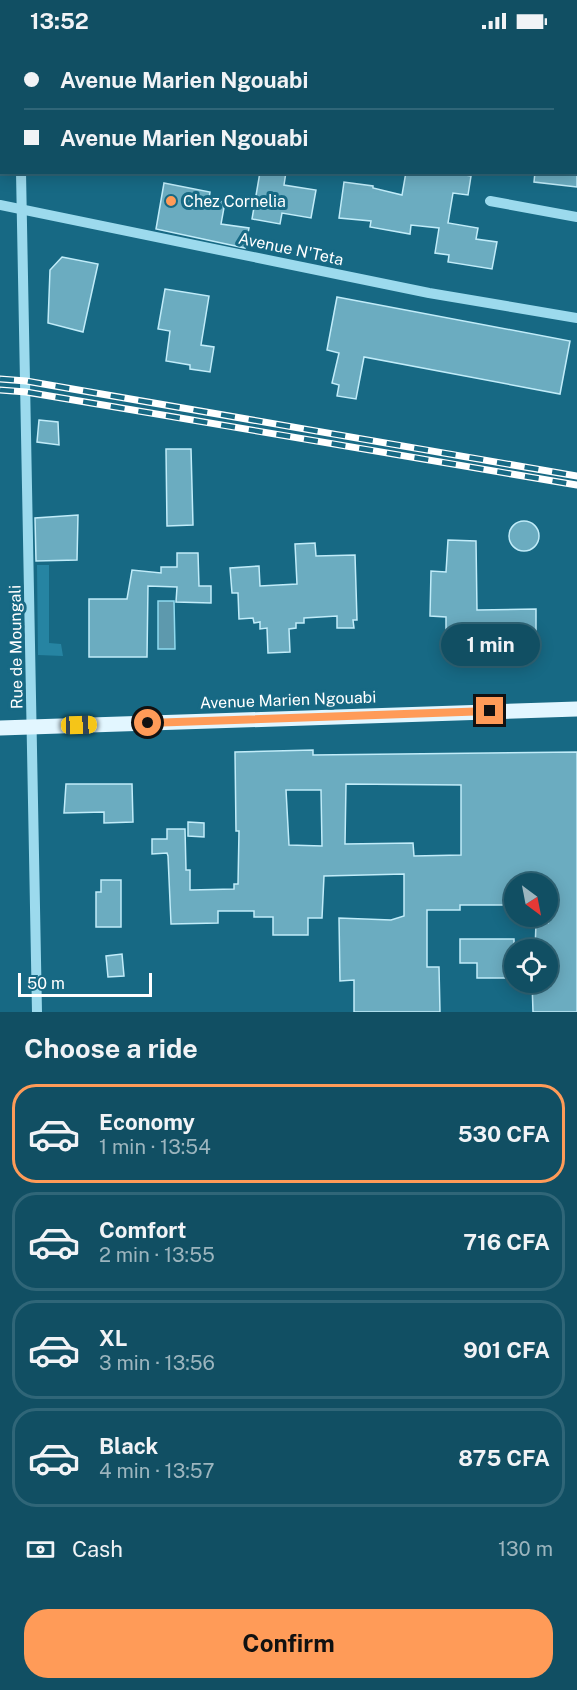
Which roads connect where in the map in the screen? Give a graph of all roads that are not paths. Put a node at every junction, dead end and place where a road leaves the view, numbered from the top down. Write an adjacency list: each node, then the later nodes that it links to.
1 (21, 174): 4 (street, Rue de Moungali)
2 (490, 201): 5 (street)
3 (0, 205): 4 (street, Avenue N'Teta)
4 (22, 208): 6 (street, Avenue N'Teta); 8 (street, Rue de Moungali)
5 (577, 217)
6 (577, 318)
7 (577, 709): 8 (main road, Avenue Marien Ngouabi)
8 (33, 727): 9 (main road, Avenue Marien Ngouabi); 10 (street, Rue de Moungali)
9 (0, 728)
10 (37, 1012)

